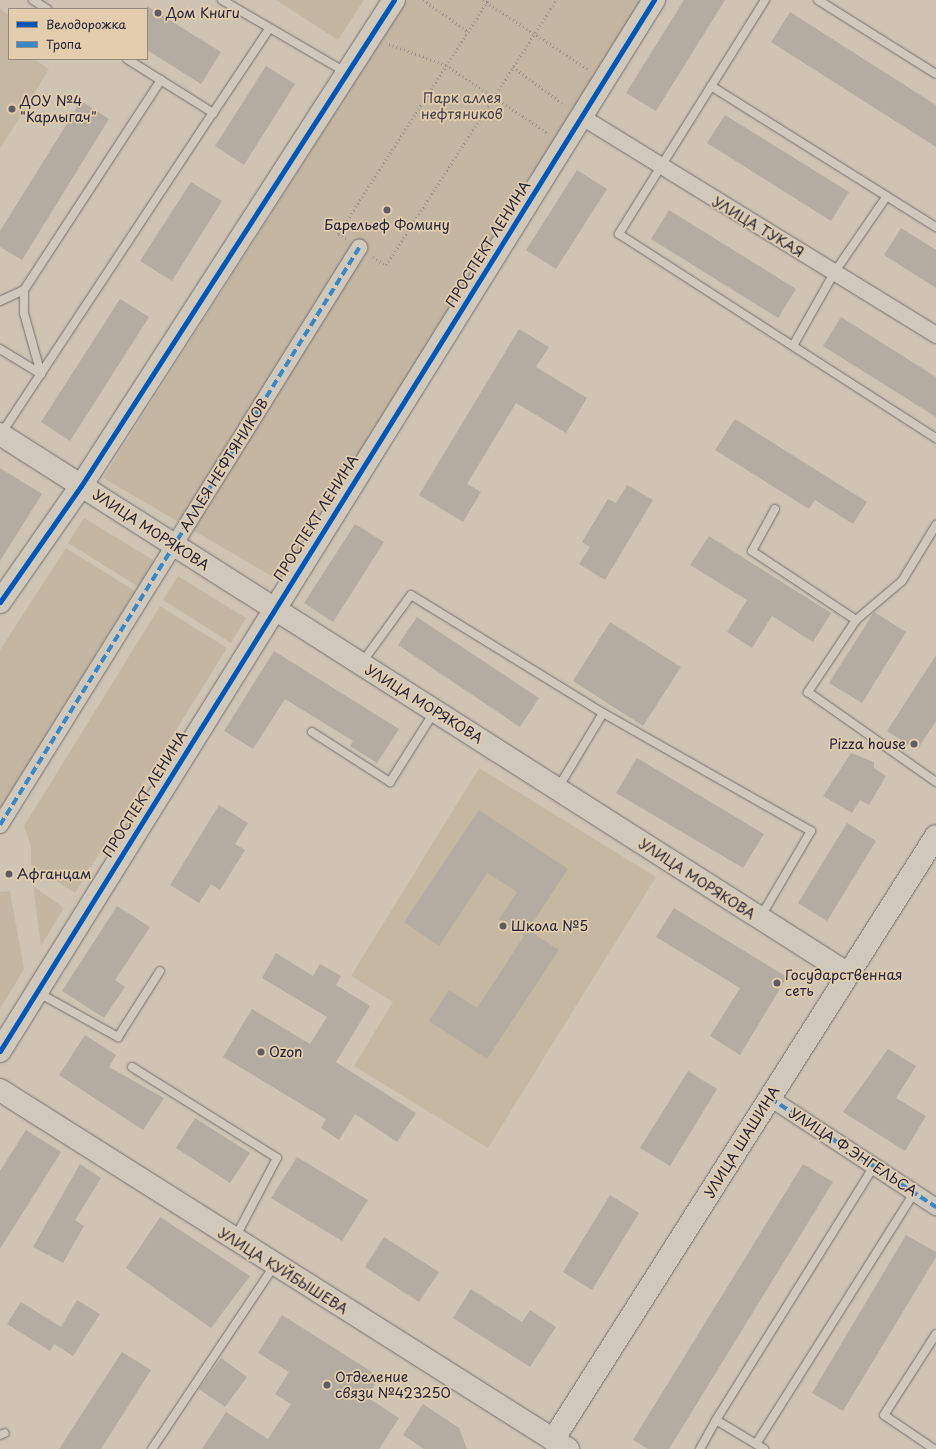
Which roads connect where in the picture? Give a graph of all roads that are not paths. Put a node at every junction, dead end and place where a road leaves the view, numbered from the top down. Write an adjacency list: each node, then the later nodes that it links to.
1 (222, 0): 8 (lane)
2 (394, 0): 10 (main road)
3 (654, 0): 15 (main road, ПРОСПЕКТ ЛЕНИНА)
4 (765, 0): 13 (lane)
5 (818, 0): 11 (lane)
6 (38, 1): 7 (lane)
7 (46, 8)
8 (269, 29): 10 (lane); 14 (lane)
9 (129, 60): 12 (lane)
10 (346, 73): 29 (main road)
11 (936, 74)
12 (161, 80): 14 (lane); 21 (lane)
13 (711, 86): 16 (lane); 17 (lane)
14 (213, 113): 26 (lane)
15 (582, 117): 16 (street, УЛИЦА ТУКАЯ); 34 (main road, ПРОСПЕКТ ЛЕНИНА)
16 (659, 168): 20 (street, УЛИЦА ТУКАЯ); 24 (lane)
17 (886, 196): 18 (lane); 20 (lane)
18 (936, 227)
19 (360, 248): 32 (street, АЛЛЕЯ НЕФТЯНИКОВ)
20 (834, 273): 23 (street, УЛИЦА ТУКАЯ); 24 (lane)
21 (24, 290): 22 (lane); 26 (lane)
22 (0, 301)
23 (936, 335)
24 (794, 344): 28 (lane)
25 (0, 349): 26 (lane)
26 (41, 374): 27 (lane)
27 (0, 434): 29 (main road, УЛИЦА МОРЯКОВА)
28 (936, 438)
29 (81, 486): 32 (main road, УЛИЦА МОРЯКОВА); 33 (main road)
30 (775, 509): 35 (lane)
31 (936, 525): 35 (lane)
32 (174, 545): 34 (main road, УЛИЦА МОРЯКОВА); 42 (street, АЛЛЕЯ НЕФТЯНИКОВ)
33 (0, 602)
34 (274, 609): 36 (main road, УЛИЦА МОРЯКОВА); 47 (main road, ПРОСПЕКТ ЛЕНИНА)
35 (856, 620): 40 (lane)
36 (361, 664): 37 (main road, УЛИЦА МОРЯКОВА); 38 (lane)
37 (435, 711): 39 (lane); 41 (main road, УЛИЦА МОРЯКОВА)
38 (603, 713): 41 (lane); 44 (lane)
39 (312, 732)
40 (936, 782)
41 (557, 790): 44 (main road, УЛИЦА МОРЯКОВА)
42 (0, 825)
43 (933, 846): 46 (main road, УЛИЦА ШАШИНА)
44 (760, 919): 46 (main road, УЛИЦА МОРЯКОВА)
45 (160, 971): 47 (lane)
46 (848, 974): 51 (main road, УЛИЦА ШАШИНА)
47 (36, 991): 48 (main road, ПРОСПЕКТ ЛЕНИНА)
48 (0, 1050)
49 (132, 1067): 55 (lane)
50 (0, 1090): 55 (main road, УЛИЦА КУЙБЫШЕВА)
51 (770, 1098): 52 (street, УЛИЦА Ф.ЭНГЕЛЬСА); 60 (main road, УЛИЦА ШАШИНА)
52 (874, 1166): 53 (street, УЛИЦА Ф.ЭНГЕЛЬСА); 58 (lane)
53 (914, 1193): 54 (street, УЛИЦА Ф.ЭНГЕЛЬСА); 59 (lane)
54 (936, 1207)
55 (234, 1240): 56 (main road, УЛИЦА КУЙБЫШЕВА)
56 (274, 1266): 60 (main road, УЛИЦА КУЙБЫШЕВА); 61 (lane)
57 (936, 1334): 64 (lane)
58 (716, 1420): 59 (lane); 62 (lane)
59 (756, 1444): 63 (lane)
60 (556, 1446)
61 (152, 1449)
62 (700, 1449)
63 (764, 1449)
64 (934, 1449)

